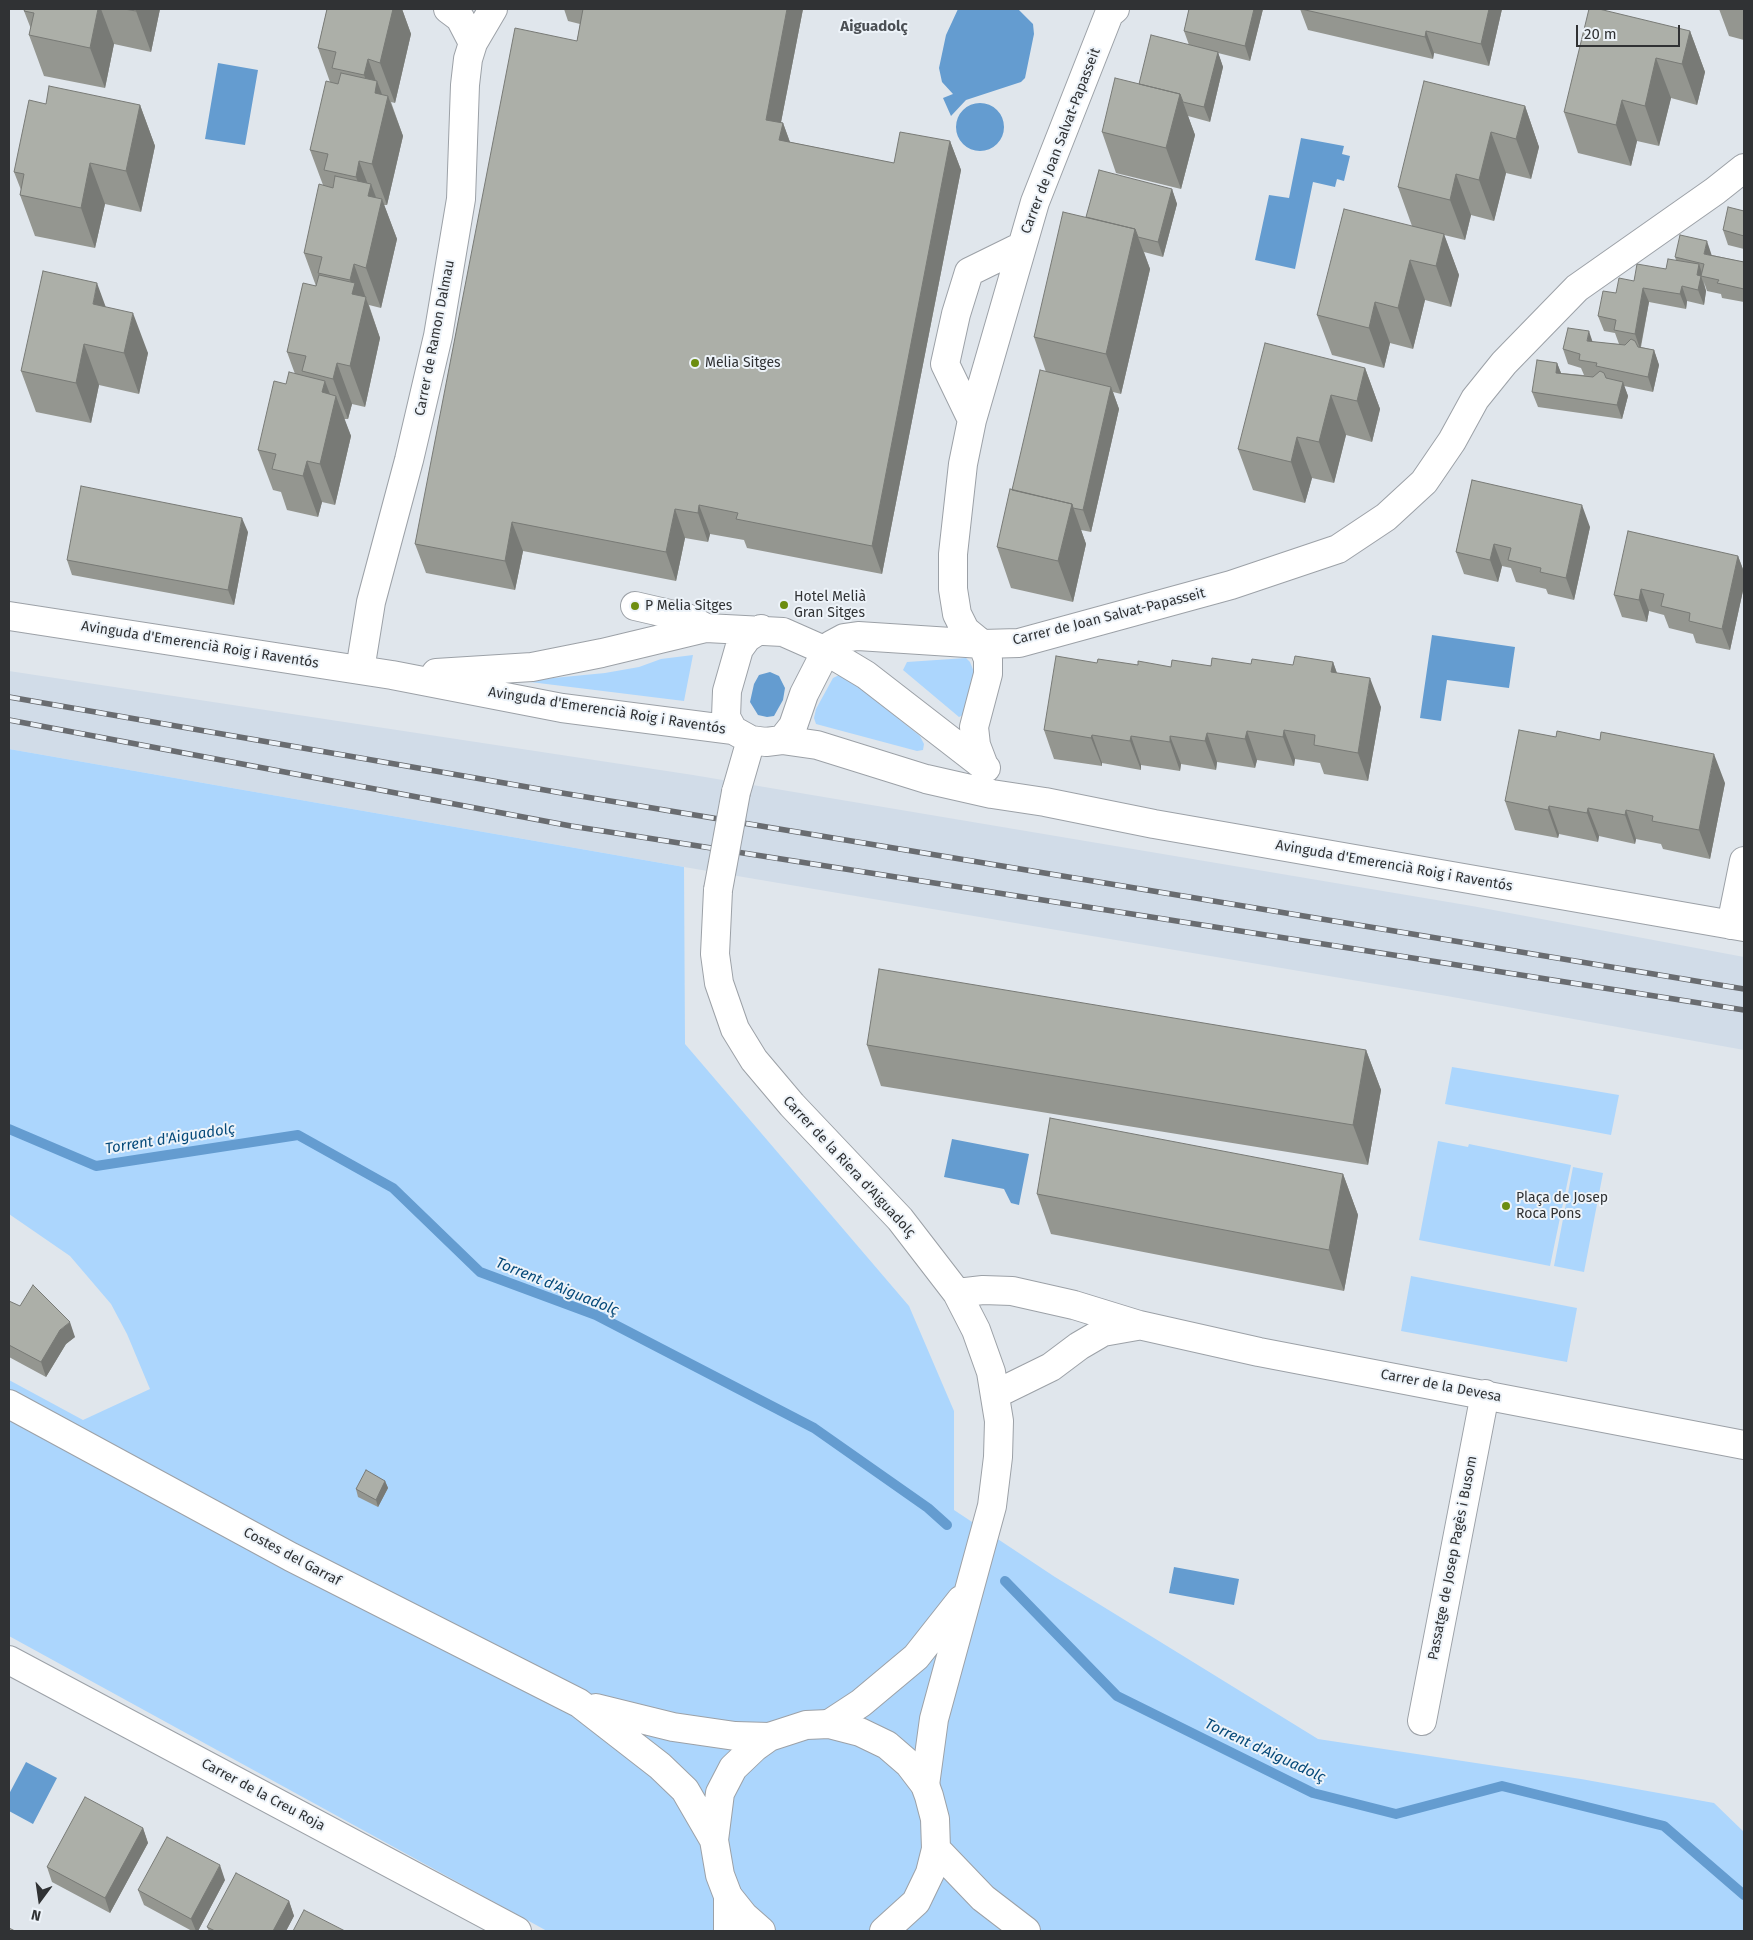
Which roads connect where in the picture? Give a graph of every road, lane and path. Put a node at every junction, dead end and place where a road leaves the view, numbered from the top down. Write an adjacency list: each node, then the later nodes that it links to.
1 (448, 9): 4 (street)
2 (493, 9): 4 (street, Carrer de Ramon Dalmau)
3 (1109, 10): 6 (street, Carrer de Joan Salvat-Papasseit)
4 (473, 43): 14 (street, Carrer de Ramon Dalmau)
5 (1744, 168): 12 (street, Carrer de Joan Salvat-Papasseit)
6 (1022, 246): 7 (street, Carrer de Joan Salvat-Papasseit); 7 (street)
7 (972, 420): 12 (street, Carrer de Joan Salvat-Papasseit)
8 (634, 606): 10 (street)
9 (9, 616): 14 (street, Avinguda d'Emerencià Roig i Raventós)
10 (706, 628): 11 (street, Avinguda d'Emerencià Roig i Raventós); 15 (street, Avinguda d'Emerencià Roig i Raventós)
11 (761, 629): 13 (street); 16 (street)
12 (982, 644): 13 (street); 18 (street)
13 (826, 651): 17 (street); 18 (street, Avinguda d'Emerencià Roig i Raventós)
14 (360, 670): 15 (street, Avinguda d'Emerencià Roig i Raventós)
15 (392, 675): 16 (street, Avinguda d'Emerencià Roig i Raventós)
16 (742, 735): 17 (street); 22 (street, Carrer de la Riera d'Aiguadolç, bridge)
17 (782, 740): 19 (street, Avinguda d'Emerencià Roig i Raventós)
18 (984, 766): 19 (street, Avinguda d'Emerencià Roig i Raventós)
19 (1045, 802): 21 (street, Avinguda d'Emerencià Roig i Raventós)
20 (1744, 861): 21 (street)
21 (1738, 926)
22 (957, 1293): 23 (street, Carrer de la Devesa); 24 (street, Carrer de la Riera d'Aiguadolç)
23 (1139, 1325): 24 (street, Carrer de la Devesa); 25 (street, Carrer de la Devesa)
24 (996, 1394): 28 (street, Carrer de la Riera d'Aiguadolç)
25 (1485, 1394): 27 (street, Carrer de la Devesa); 31 (street, Passatge de Josep Pagès i Busom)
26 (9, 1404): 30 (street, Costes del Garraf)
27 (1744, 1445)
28 (968, 1591): 32 (street, Carrer de la Riera d'Aiguadolç); 34 (street, Carrer de la Riera d'Aiguadolç)
29 (9, 1660): 38 (street, Carrer de la Creu Roja)
30 (579, 1703): 33 (street); 35 (street)
31 (1422, 1721)
32 (829, 1724): 33 (street); 34 (street)
33 (770, 1737): 35 (street)
34 (925, 1785): 36 (street)
35 (714, 1840): 37 (street)
36 (936, 1849): 41 (street); 42 (street)
37 (728, 1896): 39 (street); 40 (street)
38 (517, 1931)
39 (728, 1931)
40 (761, 1931)
41 (884, 1931)
42 (1026, 1931)

